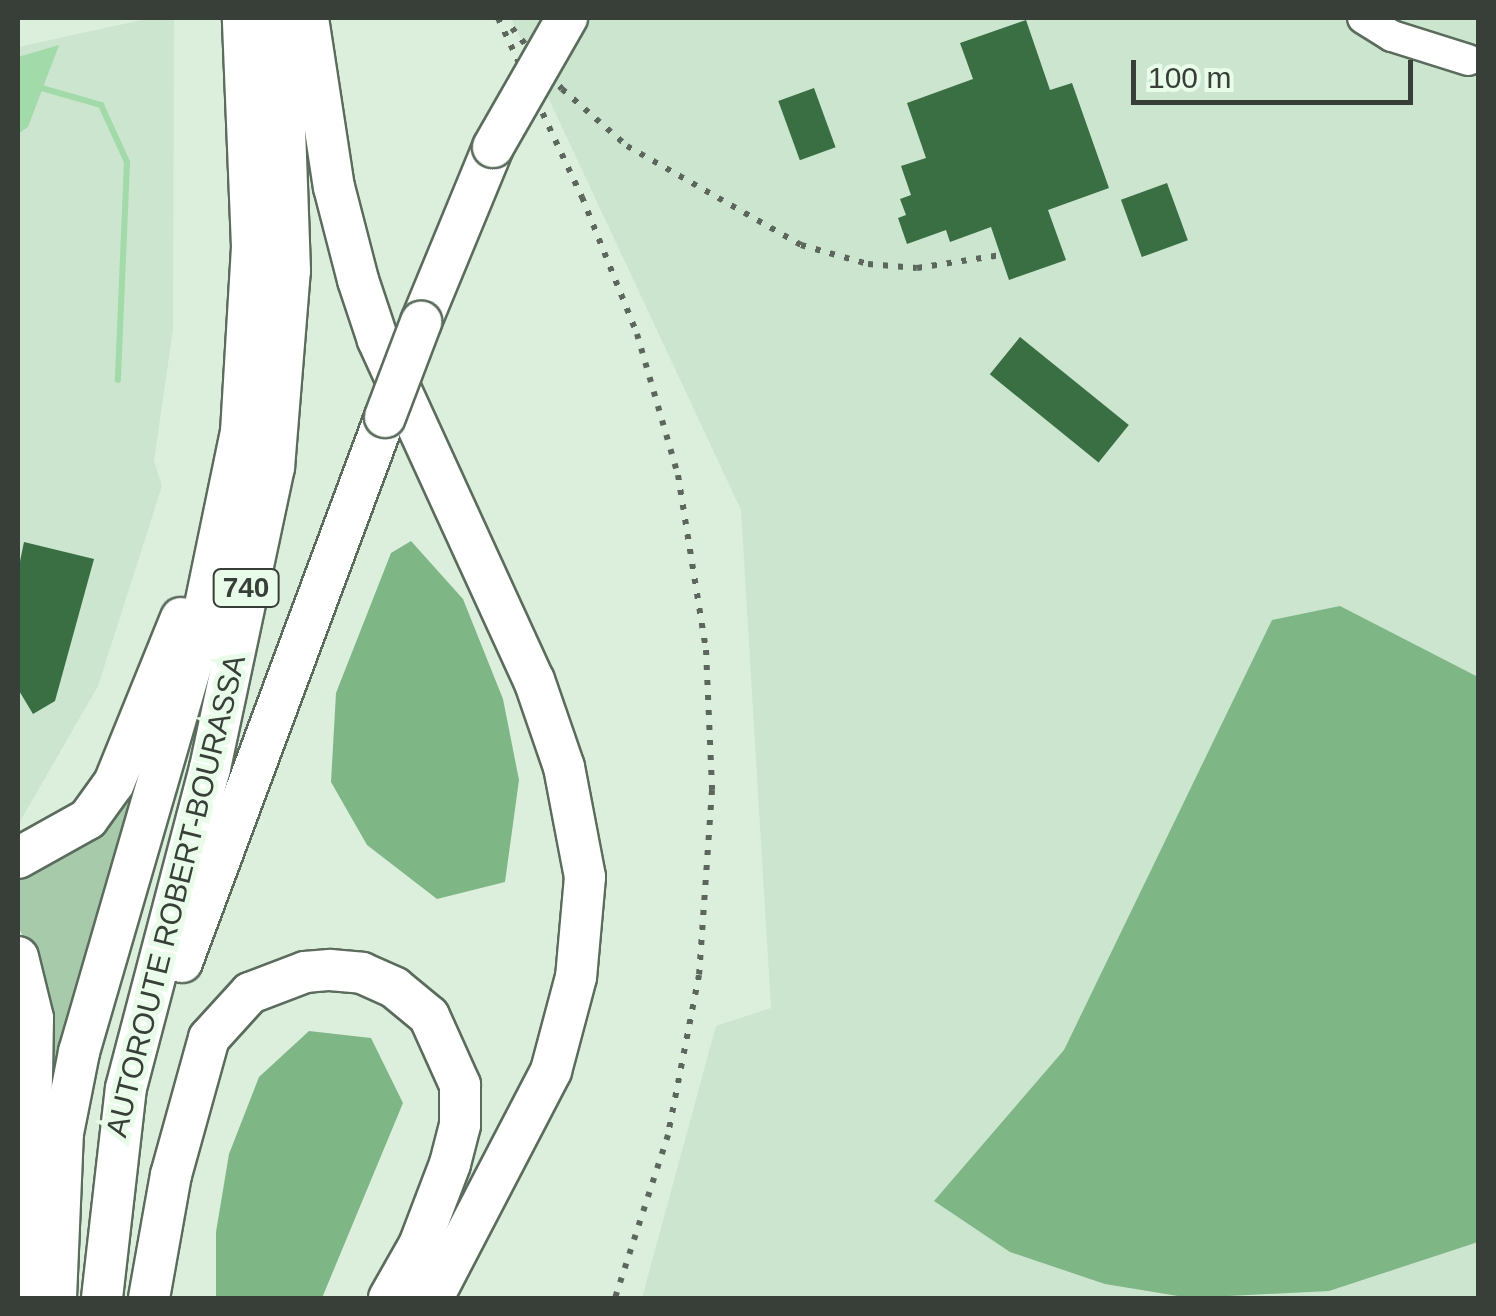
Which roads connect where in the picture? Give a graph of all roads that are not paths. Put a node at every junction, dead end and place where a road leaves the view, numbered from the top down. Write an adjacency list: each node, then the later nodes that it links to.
1 (243, 18): 8 (highway, AUTOROUTE ROBERT-BOURASSA / 740)
2 (281, 18): 11 (highway, AUTOROUTE ROBERT-BOURASSA / 740)
3 (308, 18): 17 (highway)
4 (567, 18): 11 (highway, bridge)
5 (1363, 18): 7 (street)
6 (1414, 18): 7 (street)
7 (1473, 62)
8 (223, 507): 9 (highway); 13 (highway, AUTOROUTE ROBERT-BOURASSA / 740)
9 (18, 858)
10 (18, 957): 12 (highway)
11 (114, 1148): 14 (highway, AUTOROUTE ROBERT-BOURASSA / 740)
12 (28, 1298)
13 (56, 1298)
14 (102, 1298)
15 (149, 1298): 16 (highway)
16 (389, 1298)
17 (433, 1298)

